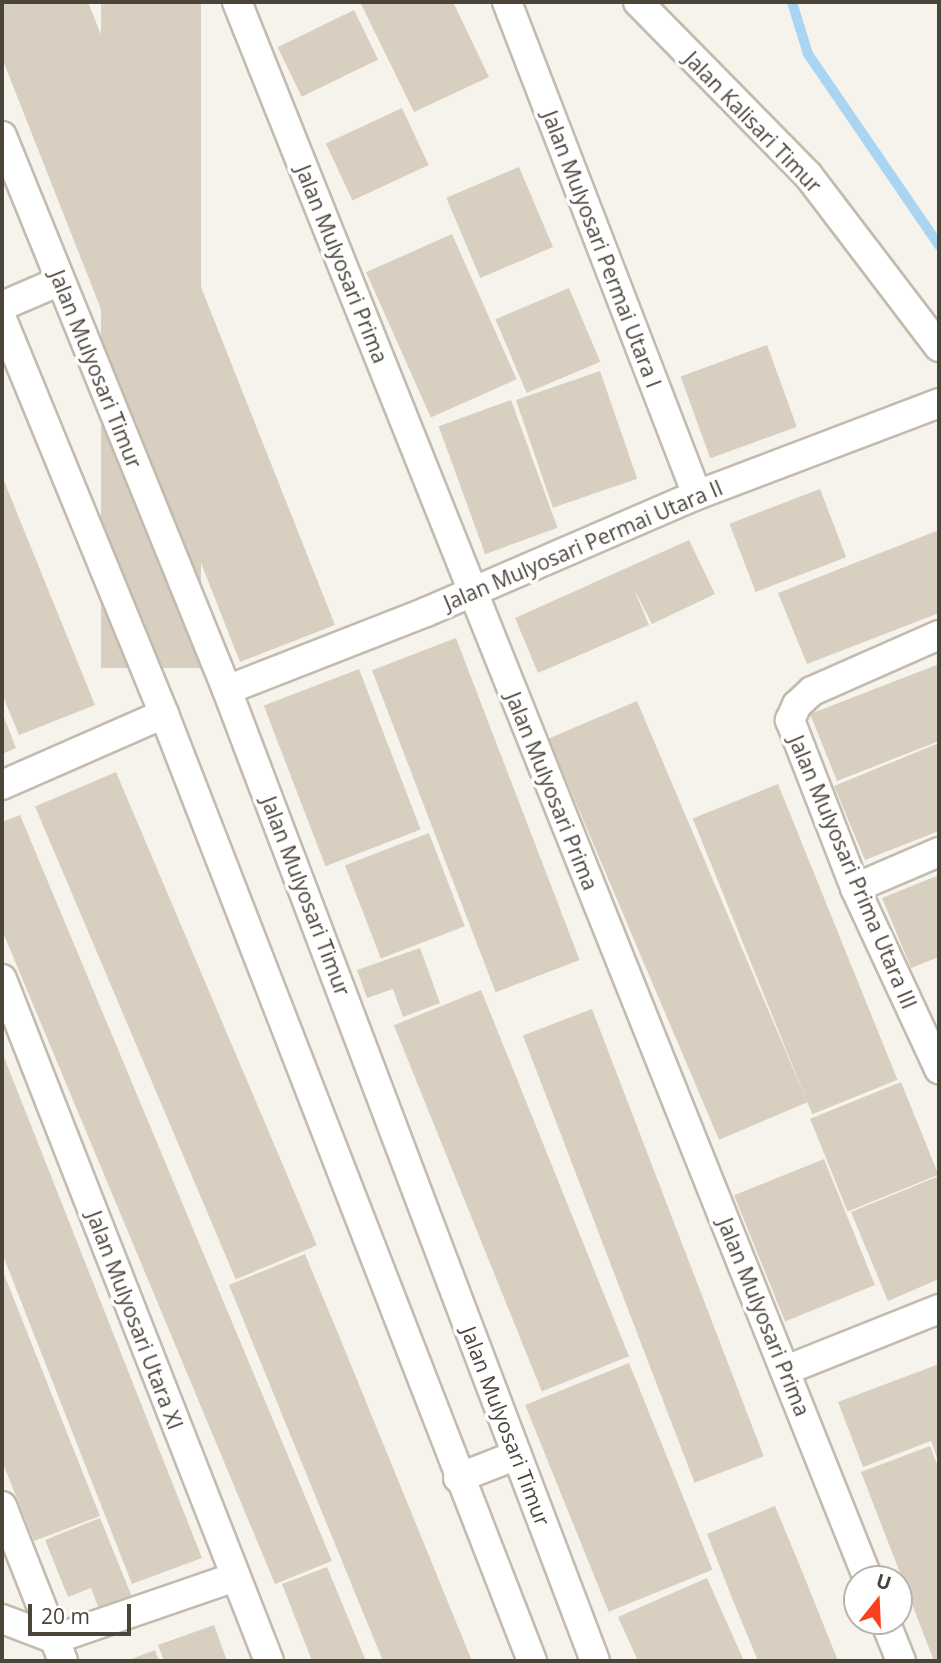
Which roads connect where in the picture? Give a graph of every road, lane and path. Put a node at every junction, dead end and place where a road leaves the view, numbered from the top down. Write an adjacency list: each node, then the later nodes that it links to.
1 (237, 2): 11 (street, Jalan Mulyosari Prima)
2 (507, 2): 10 (street, Jalan Mulyosari Permai Utara I)
3 (638, 2): 8 (street, Jalan Kalisari Timur)
4 (2, 136): 5 (street, Jalan Mulyosari Timur)
5 (60, 281): 6 (street); 13 (street, Jalan Mulyosari Timur)
6 (2, 306)
7 (2, 319): 14 (street)
8 (939, 347)
9 (939, 402): 10 (street, Jalan Mulyosari Permai Utara II)
10 (697, 495): 11 (street, Jalan Mulyosari Permai Utara II)
11 (472, 590): 13 (street, Jalan Mulyosari Permai Utara II); 21 (street, Jalan Mulyosari Prima)
12 (939, 635): 17 (street, Jalan Mulyosari Prima Utara III)
13 (228, 690): 22 (street, Jalan Mulyosari Timur)
14 (164, 714): 15 (street); 23 (street)
15 (2, 785)
16 (939, 852): 17 (street)
17 (855, 888): 19 (street, Jalan Mulyosari Prima Utara III)
18 (2, 979): 26 (street, Jalan Mulyosari Utara XI)
19 (939, 1069)
20 (939, 1309): 21 (street)
21 (786, 1370): 25 (street, Jalan Mulyosari Prima)
22 (517, 1455): 23 (street); 32 (street, Jalan Mulyosari Timur)
23 (458, 1478): 31 (street)
24 (2, 1506): 29 (street)
25 (863, 1565)
26 (235, 1577): 29 (street); 30 (street, Jalan Mulyosari Utara XI)
27 (2, 1619): 29 (street)
28 (891, 1635): 33 (street)
29 (59, 1650)
30 (269, 1661)
31 (532, 1661)
32 (595, 1661)
33 (901, 1661)

